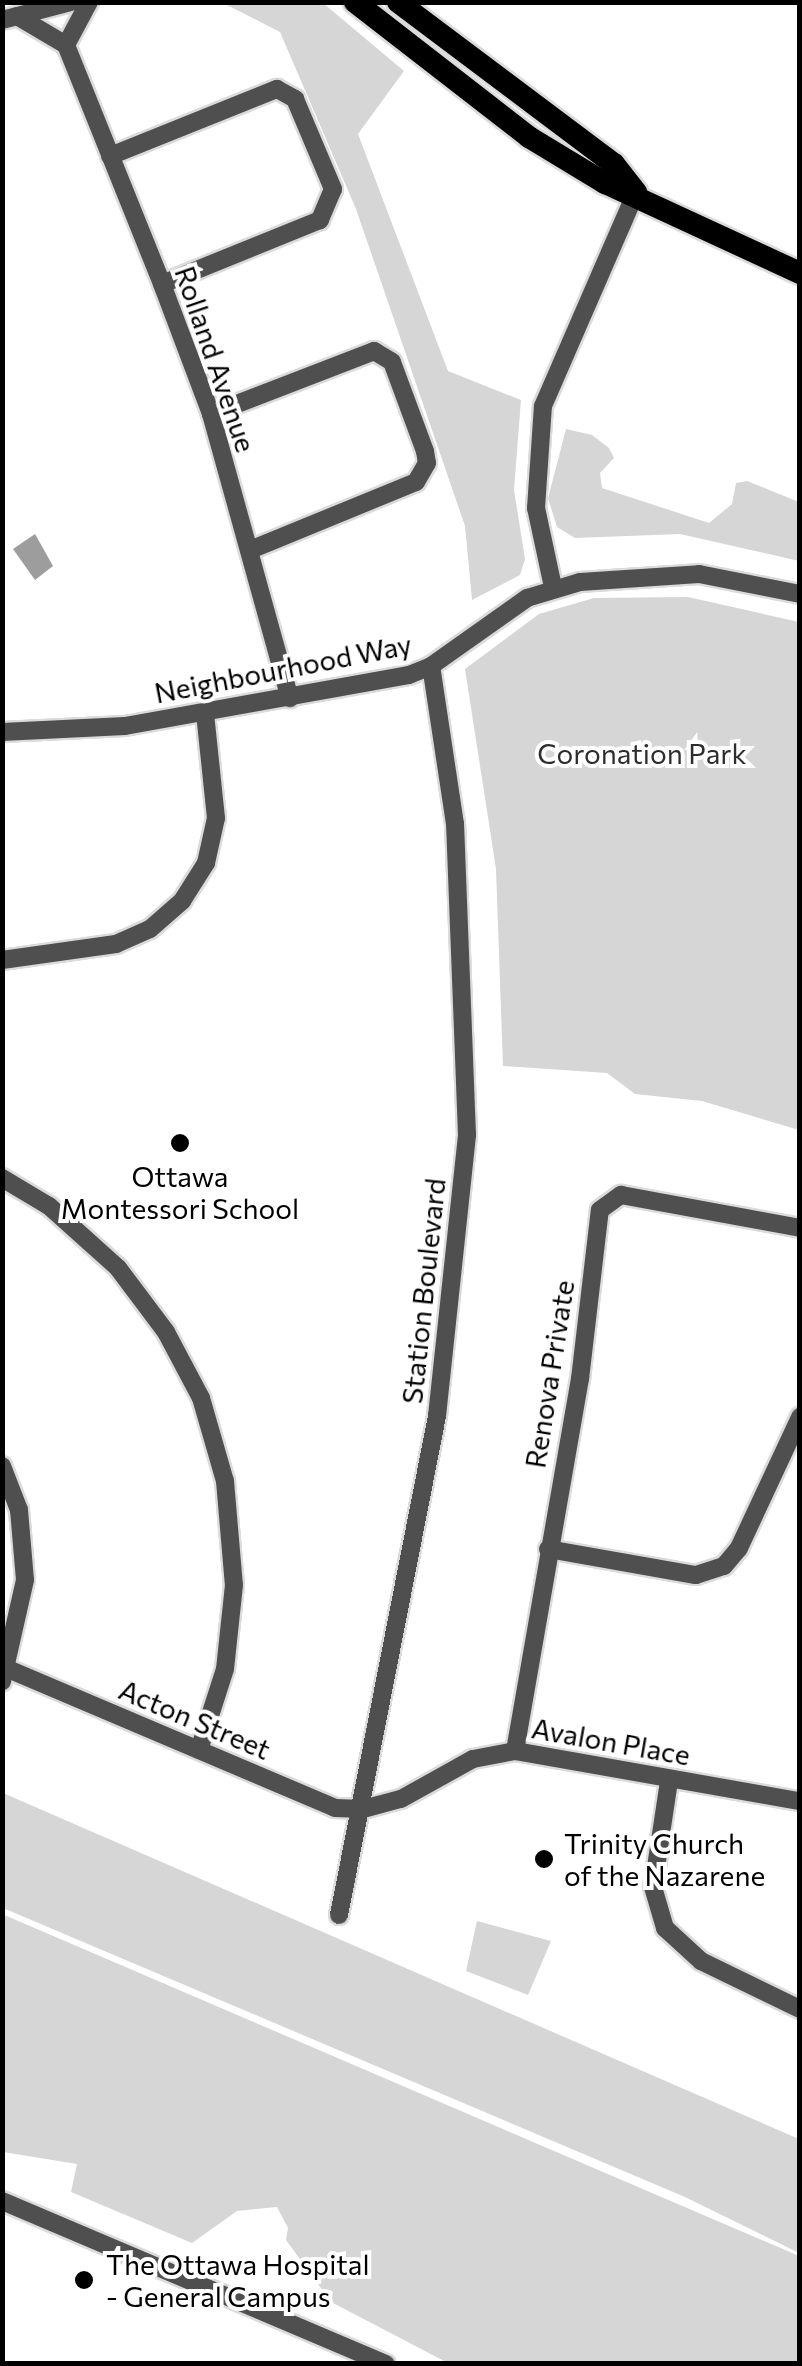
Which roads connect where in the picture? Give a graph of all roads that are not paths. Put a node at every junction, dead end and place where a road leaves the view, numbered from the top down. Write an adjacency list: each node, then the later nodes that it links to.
1 (71, 2): 5 (street)
2 (90, 2): 6 (street)
3 (355, 2): 8 (main road)
4 (398, 2): 8 (main road)
5 (10, 18): 6 (street)
6 (66, 45): 7 (street, Rolland Avenue)
7 (110, 156): 10 (street, Rolland Avenue); 10 (street)
8 (636, 192): 9 (main road); 13 (street)
9 (800, 273)
10 (162, 284): 11 (street, Rolland Avenue)
11 (211, 414): 12 (street, Rolland Avenue); 12 (street)
12 (250, 550): 16 (street, Rolland Avenue)
13 (553, 587): 14 (street); 15 (street, Neighbourhood Way)
14 (800, 594)
15 (432, 666): 16 (street, Neighbourhood Way); 30 (street, Station Boulevard)
16 (290, 698): 17 (street, Neighbourhood Way)
17 (204, 714): 18 (street, Neighbourhood Way); 19 (street)
18 (2, 732)
19 (2, 960)
20 (2, 1178): 26 (street)
21 (800, 1228): 24 (street, Renova Private)
22 (800, 1418): 24 (street)
23 (2, 1466): 25 (street)
24 (548, 1549): 27 (street, Renova Private)
25 (5, 1675): 26 (street, Acton Street)
26 (199, 1750): 30 (street, Acton Street)
27 (515, 1751): 28 (street, Avalon Place); 30 (street, Avalon Place)
28 (669, 1781): 29 (street, Avalon Place); 32 (street)
29 (800, 1801)
30 (363, 1809): 31 (street, Station Boulevard)
31 (339, 1915)
32 (800, 2009)
33 (2, 2201): 34 (street)
34 (386, 2364)

